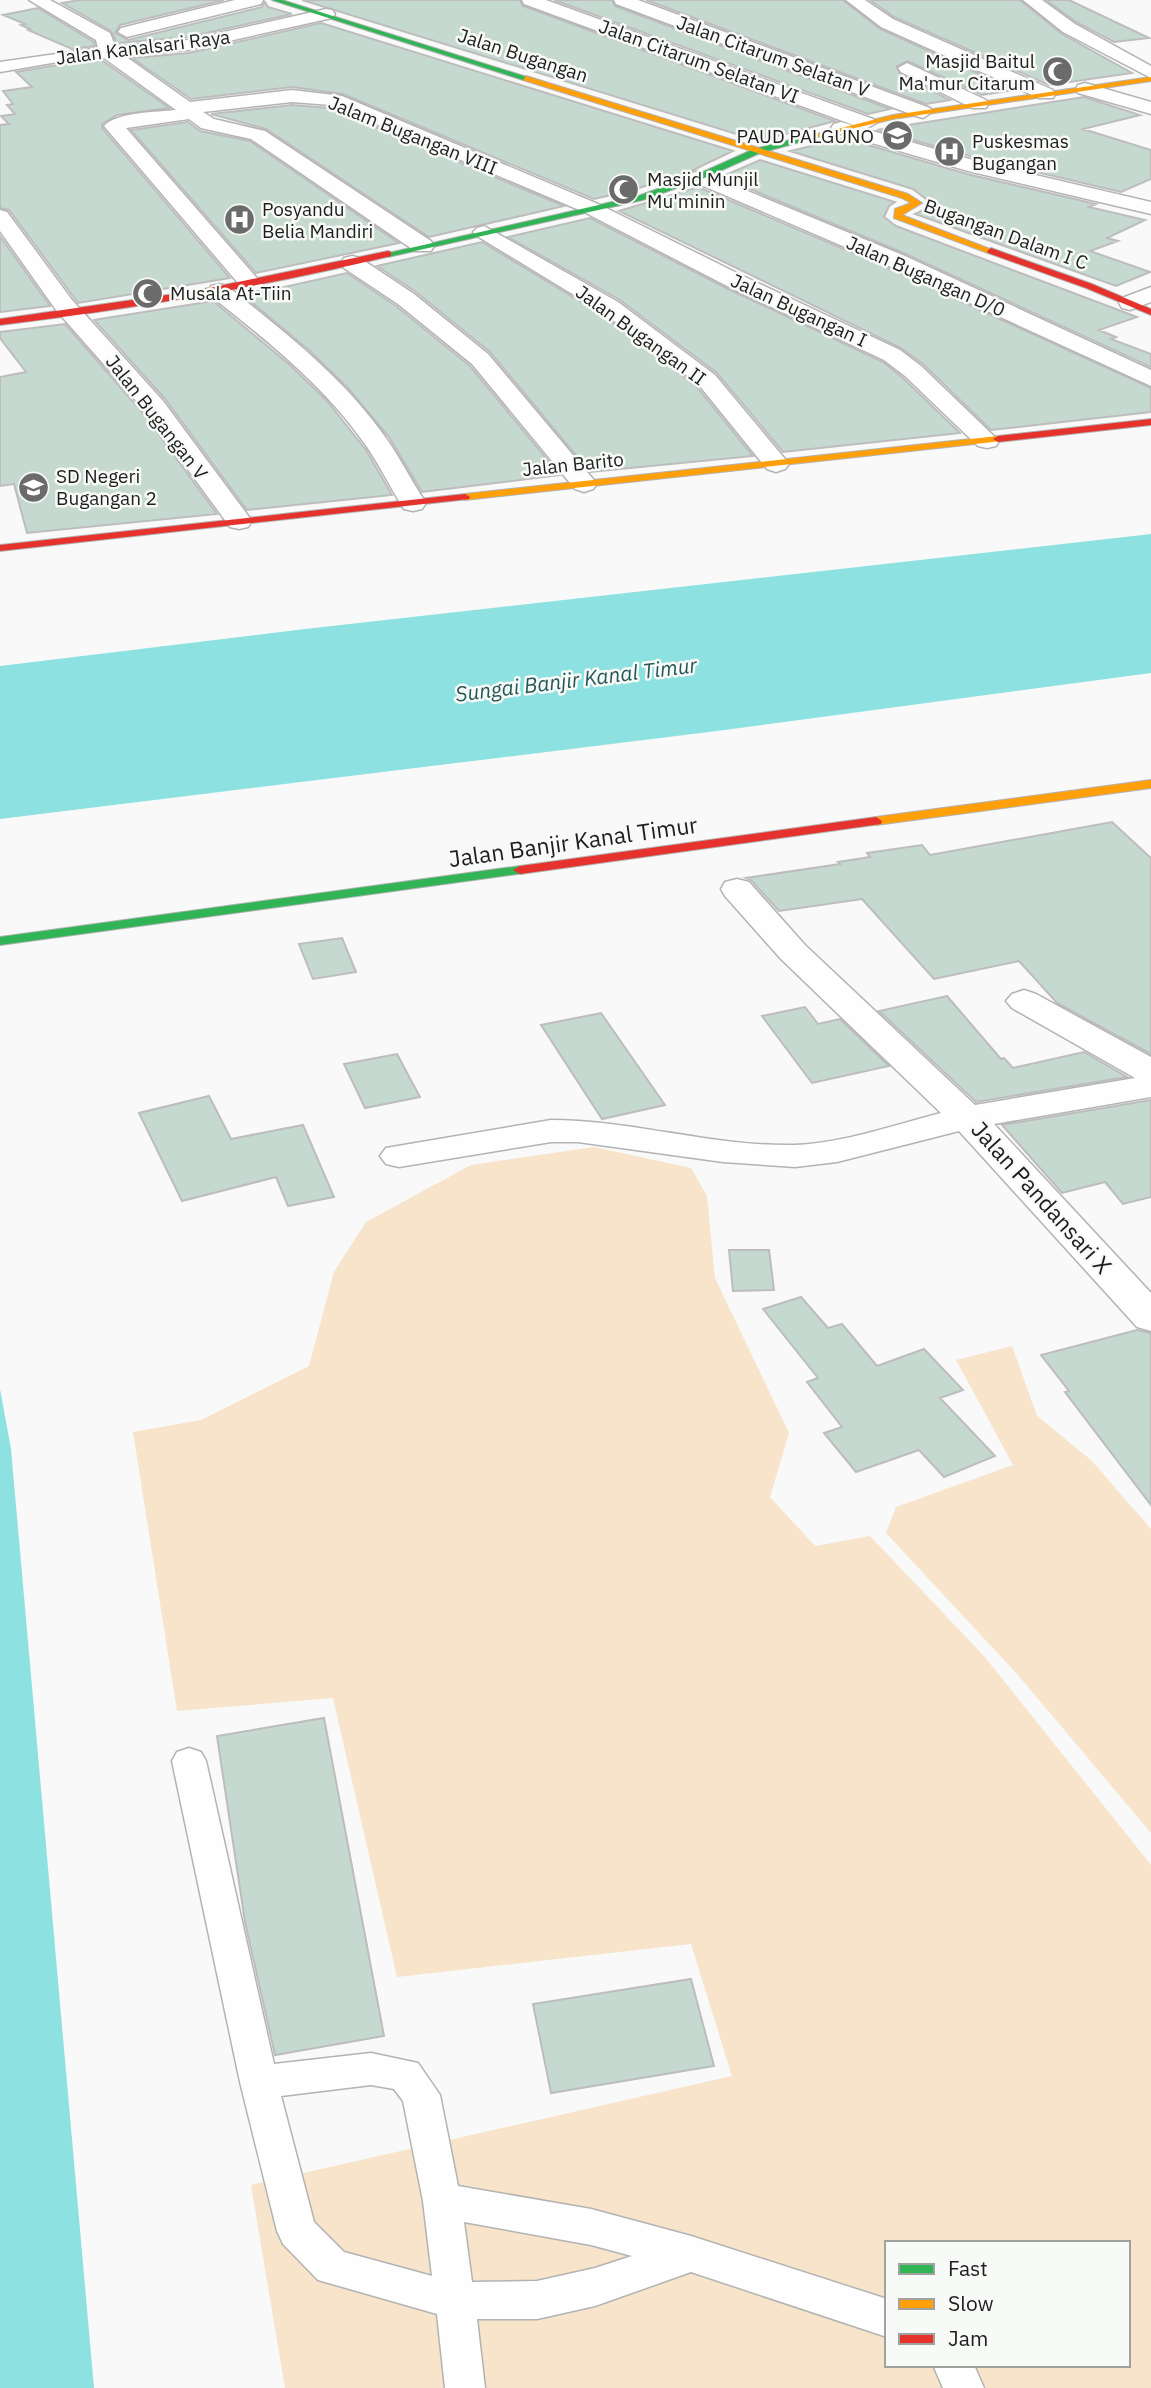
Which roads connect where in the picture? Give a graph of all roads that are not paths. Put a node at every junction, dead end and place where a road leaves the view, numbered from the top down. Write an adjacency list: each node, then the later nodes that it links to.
1 (37, 0): 9 (street)
2 (255, 0): 9 (street)
3 (275, 0): 8 (street, Jalan Bugangan)
4 (530, 0): 21 (street, Jalan Citarum Selatan VI)
5 (622, 0): 19 (street, Jalan Citarum Selatan V)
6 (855, 0): 15 (street)
7 (1031, 0): 12 (street)
8 (326, 15): 9 (street, Jalan Kanalsari Raya); 24 (street, Jalan Bugangan)
9 (106, 45): 10 (street, Jalan Kanalsari Raya); 18 (street)
10 (0, 67)
11 (906, 68): 16 (street)
12 (1151, 73)
13 (1151, 79): 14 (street)
14 (1085, 89): 15 (street); 17 (street)
15 (1046, 94): 16 (street)
16 (979, 104): 19 (street)
17 (1151, 108)
18 (191, 110): 28 (street, Jalam Bugangan VIII); 32 (street); 34 (street, Jalam Bugangan VIII)
19 (923, 112): 20 (street)
20 (893, 117): 21 (street); 23 (street)
21 (866, 123): 22 (street)
22 (841, 128): 24 (street); 29 (street)
23 (939, 132)
24 (757, 151): 26 (street); 37 (street, Bugangan Dalam I C)
25 (1056, 166): 27 (street)
26 (699, 177): 28 (street); 41 (street, Jalan Bugangan D/0)
27 (1151, 190)
28 (591, 208): 31 (street); 43 (street, Jalan Bugangan I)
29 (1151, 208)
30 (0, 216): 39 (street, Jalan Bugangan V)
31 (484, 232): 32 (street); 44 (street, Jalan Bugangan II)
32 (424, 246): 33 (street)
33 (352, 263): 34 (street); 45 (street)
34 (252, 285): 35 (street)
35 (219, 291): 39 (street); 46 (street)
36 (1151, 294): 37 (street)
37 (1130, 303): 38 (street)
38 (1151, 312)
39 (73, 314): 40 (street); 47 (street, Jalan Bugangan V)
40 (0, 322)
41 (1151, 379)
42 (1151, 422): 43 (street, Jalan Barito)
43 (986, 441): 44 (street, Jalan Barito)
44 (776, 464): 45 (street, Jalan Barito)
45 (584, 484): 46 (street, Jalan Barito)
46 (412, 503): 47 (street, Jalan Barito)
47 (239, 522): 48 (street, Jalan Barito)
48 (0, 548)
49 (1151, 785): 51 (street, Jalan Banjir Kanal Timur)
50 (737, 889): 55 (street)
51 (0, 941)
52 (1024, 1001): 53 (street)
53 (1151, 1072)
54 (1151, 1086): 55 (street, Jalan Pandansari X)
55 (967, 1118): 56 (street); 57 (street, Jalan Pandansari X)
56 (399, 1156)
57 (1151, 1318)
58 (189, 1761): 59 (lane)
59 (259, 2082): 60 (lane); 62 (lane)
60 (442, 2201): 61 (lane); 62 (lane)
61 (691, 2254): 62 (lane); 63 (lane)
62 (455, 2301): 65 (lane)
63 (885, 2317)
64 (954, 2367): 66 (lane)
65 (466, 2388)
66 (964, 2388)

